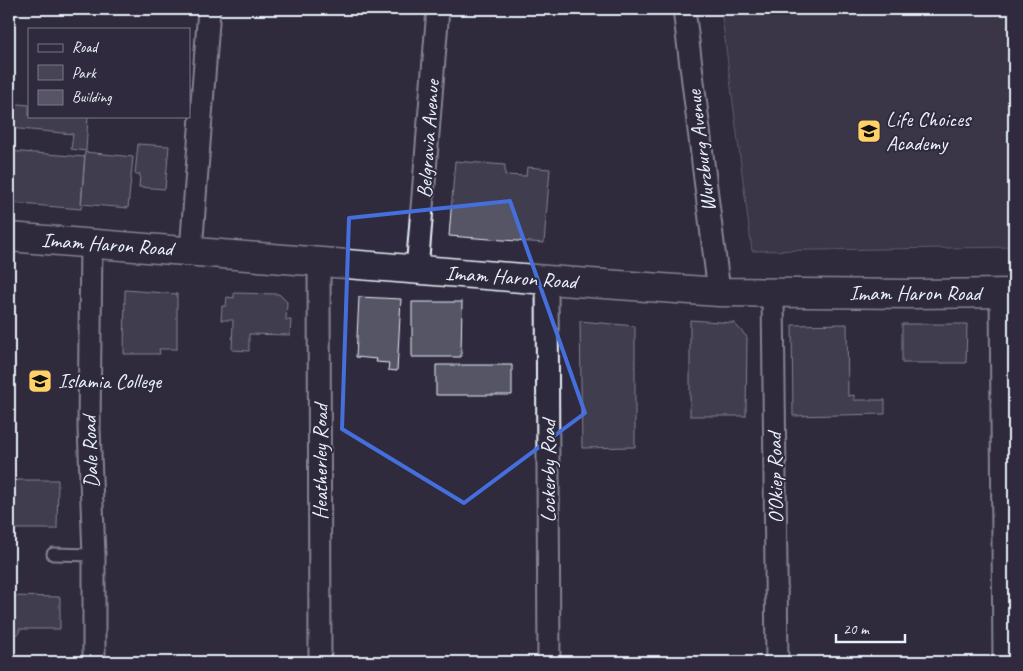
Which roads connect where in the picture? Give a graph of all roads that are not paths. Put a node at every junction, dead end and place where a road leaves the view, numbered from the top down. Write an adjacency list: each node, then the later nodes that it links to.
1 (209, 9): 6 (street)
2 (438, 9): 8 (street, Belgravia Avenue)
3 (684, 9): 10 (street, Wurzburg Avenue)
4 (9, 237): 5 (street, Imam Haron Road)
5 (91, 243): 6 (street, Imam Haron Road); 14 (street, Dale Road)
6 (191, 251): 7 (street, Imam Haron Road)
7 (319, 261): 8 (street, Imam Haron Road); 16 (street, Heatherley Road)
8 (418, 270): 9 (street, Imam Haron Road)
9 (547, 280): 10 (street, Imam Haron Road); 17 (street, Lockerby Road)
10 (719, 292): 12 (street, Imam Haron Road)
11 (1008, 293): 12 (street, Imam Haron Road); 19 (street)
12 (774, 294): 18 (street, O'Okiep Road)
13 (54, 554): 14 (lane)
14 (94, 555): 15 (street, Dale Road)
15 (94, 662)
16 (320, 662)
17 (549, 662)
18 (777, 662)
19 (1004, 662)

